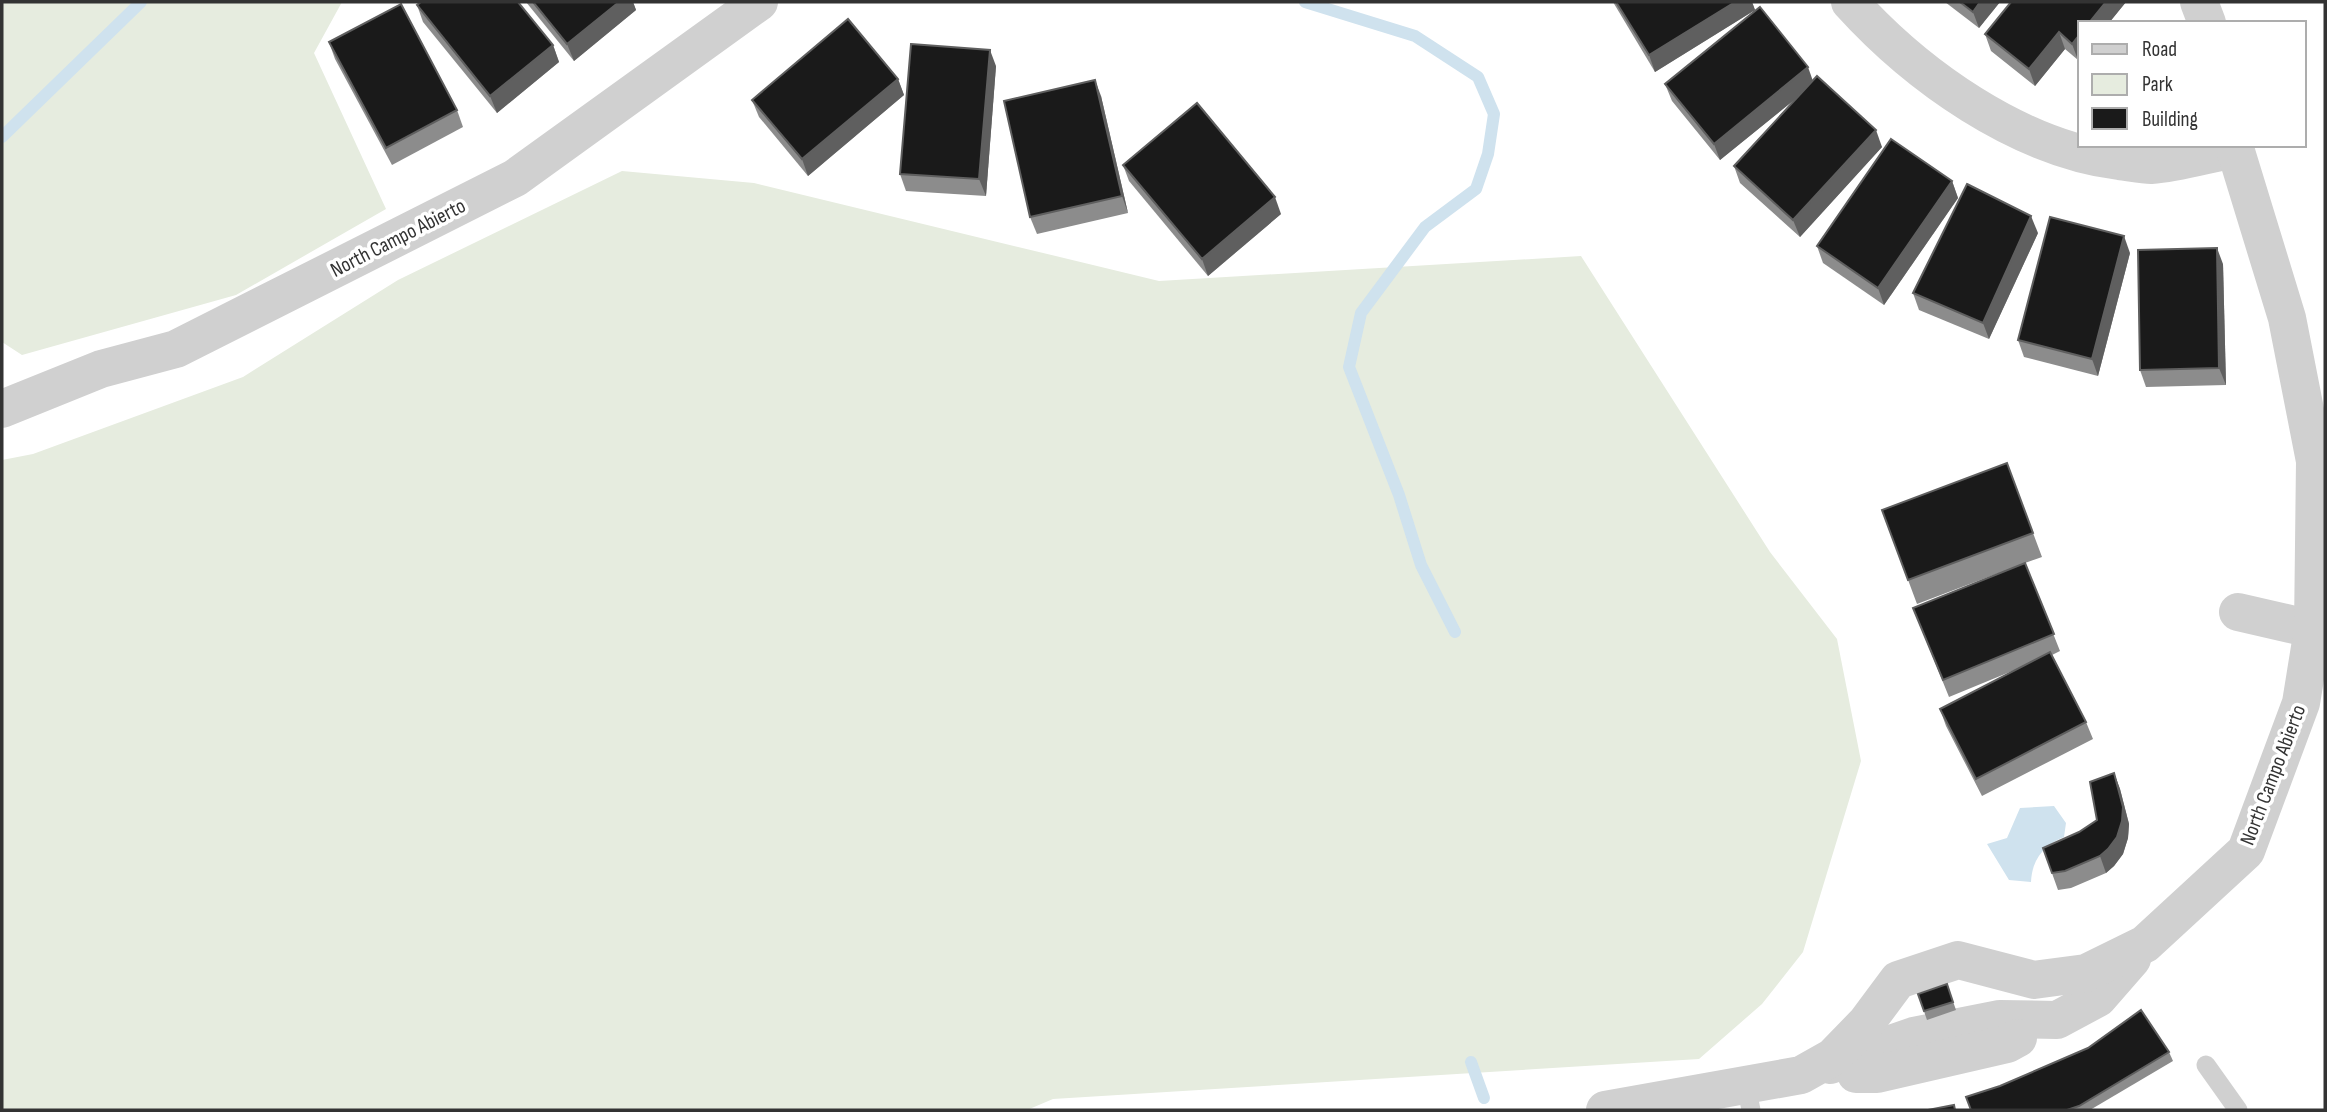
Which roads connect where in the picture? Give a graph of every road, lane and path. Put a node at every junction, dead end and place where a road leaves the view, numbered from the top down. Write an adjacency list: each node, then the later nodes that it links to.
1 (759, 2): 6 (street, North Campo Abierto)
2 (1850, 2): 5 (street)
3 (2199, 2): 4 (street)
4 (2206, 21)
5 (2234, 147): 8 (street, North Campo Abierto)
6 (2, 409)
7 (2238, 612): 8 (street)
8 (2319, 630): 9 (street, North Campo Abierto)
9 (2144, 944): 11 (street); 11 (street, North Campo Abierto)
10 (2206, 1065): 14 (lane)
11 (1801, 1075): 12 (street, North Campo Abierto)
12 (1749, 1098): 13 (street, North Campo Abierto)
13 (1605, 1110)
14 (2238, 1110)

